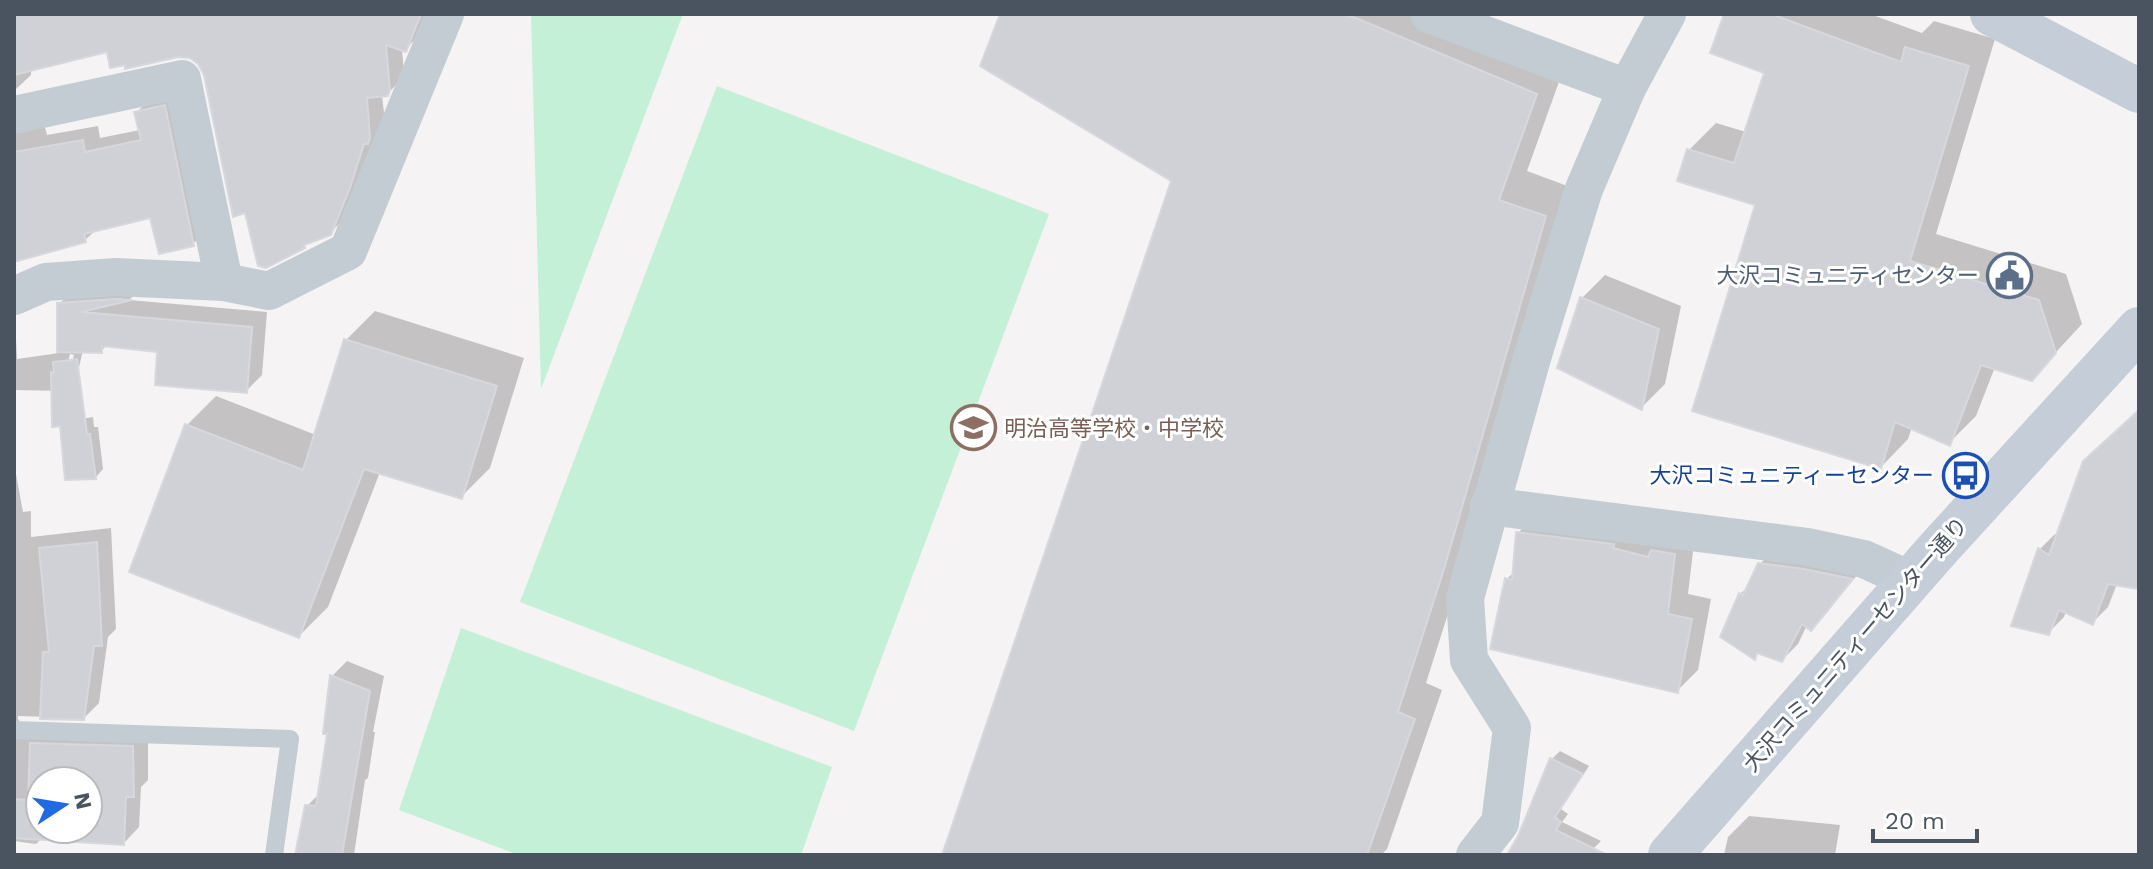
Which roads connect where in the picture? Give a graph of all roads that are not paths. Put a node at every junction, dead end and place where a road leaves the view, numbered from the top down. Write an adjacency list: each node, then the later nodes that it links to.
1 (445, 14): 8 (street)
2 (1429, 14): 5 (street)
3 (1667, 14): 5 (street)
4 (1992, 14): 6 (street)
5 (1627, 88): 11 (street)
6 (2139, 91)
7 (14, 115): 8 (street)
8 (224, 282): 9 (street)
9 (14, 296)
10 (2139, 329): 12 (street, 大沢コミュニティーセンター通り)
11 (1489, 506): 12 (street); 15 (street)
12 (1910, 580): 16 (street, 大沢コミュニティーセンター通り)
13 (14, 730): 14 (lane)
14 (274, 855)
15 (1475, 855)
16 (1670, 855)

